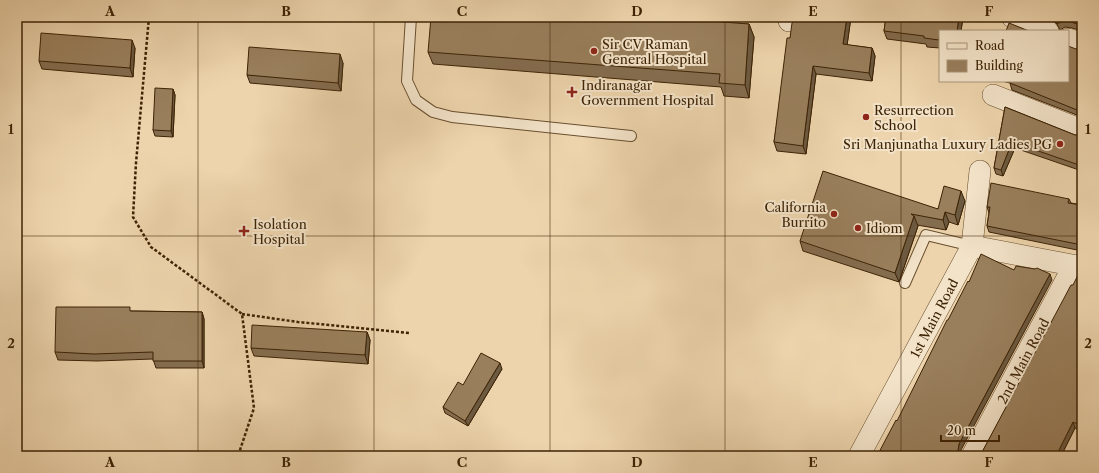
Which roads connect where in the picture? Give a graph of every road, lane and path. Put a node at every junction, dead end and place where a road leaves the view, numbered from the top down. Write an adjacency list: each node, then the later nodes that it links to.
1 (149, 17): 14 (path)
2 (411, 17): 9 (lane)
3 (1012, 17): 4 (street)
4 (1045, 30)
5 (1069, 39): 6 (street)
6 (1082, 44)
7 (993, 95): 8 (street)
8 (1082, 130)
9 (631, 136)
10 (980, 171): 11 (street, 1st Main Road)
11 (972, 246): 12 (street); 13 (lane); 17 (street, 1st Main Road)
12 (1078, 266): 18 (street, 2nd Main Road)
13 (905, 283)
14 (242, 314): 15 (path); 16 (path)
15 (409, 333)
16 (238, 456)
17 (859, 456)
18 (972, 456)

